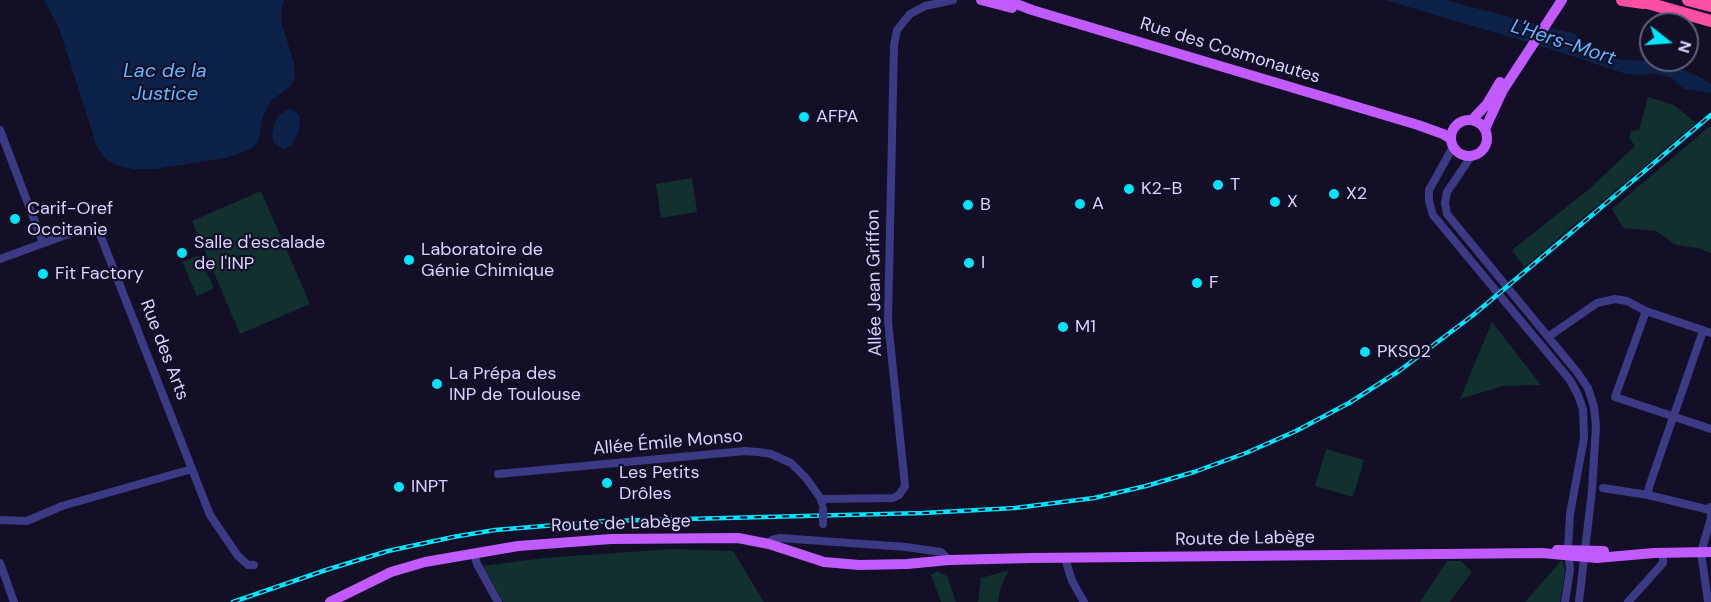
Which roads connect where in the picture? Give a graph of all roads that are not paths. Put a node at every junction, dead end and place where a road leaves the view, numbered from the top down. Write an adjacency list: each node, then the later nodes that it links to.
1 (953, 0): 9 (street, Allée Jean Griffon)
2 (981, 0): 12 (main road, Rue des Cosmonautes)
3 (1006, 0): 12 (main road, Rue des Cosmonautes)
4 (1554, 0): 13 (main road)
5 (1562, 0): 13 (main road)
6 (1622, 0): 10 (highway)
7 (1637, 0): 10 (highway)
8 (1688, 0): 11 (highway)
9 (939, 1): 34 (street, Allée Jean Griffon)
10 (1650, 4): 14 (highway)
11 (1711, 6)
12 (1032, 10): 17 (main road, Rue des Cosmonautes)
13 (1549, 13): 15 (main road)
14 (1711, 21)
15 (1519, 58): 16 (main road); 19 (main road)
16 (1472, 120): 18 (main road); 19 (main road)
17 (1418, 125): 18 (main road, Rue des Cosmonautes); 21 (main road, Rue des Cosmonautes)
18 (1456, 125): 21 (main road)
19 (1485, 129): 22 (main road)
20 (0, 130): 23 (street)
21 (1452, 143): 22 (main road); 40 (street)
22 (1472, 155): 27 (street)
23 (43, 243): 24 (street, Rue des Arts); 30 (street, Rue des Arts)
24 (0, 259)
25 (1646, 311): 26 (street); 27 (street); 28 (street)
26 (1707, 332): 28 (street)
27 (1548, 338): 43 (street)
28 (1674, 417): 29 (street); 33 (street)
29 (1711, 429)
30 (192, 469): 36 (street); 49 (street, Rue des Arts)
31 (498, 474): 34 (street, Allée Émile Monso)
32 (1603, 488): 33 (street)
33 (1648, 495): 35 (street)
34 (821, 499): 37 (street, bridge)
35 (1710, 508): 41 (street)
36 (0, 520)
37 (822, 540): 38 (street, Route de Labège); 39 (street, Route de Labège)
38 (770, 544): 42 (main road, Route de Labège); 48 (main road, Route de Labège)
39 (898, 547): 46 (street, Route de Labège); 48 (street)
40 (1568, 552): 43 (main road, Route de Labège); 45 (main road, Route de Labège); 54 (street)
41 (1706, 552): 44 (main road, Route de Labège); 57 (street)
42 (474, 553): 51 (main road, Route de Labège); 52 (street)
43 (1586, 553): 44 (main road, Route de Labège); 55 (street)
44 (1658, 553): 56 (street)
45 (1065, 558): 46 (main road, Route de Labège); 53 (street)
46 (949, 560): 48 (main road, Route de Labège)
47 (0, 563): 50 (street)
48 (907, 564)
49 (254, 565)
50 (14, 602)
51 (330, 602)
52 (498, 602)
53 (1084, 602)
54 (1565, 602)
55 (1579, 602)
56 (1628, 602)
57 (1708, 602)

